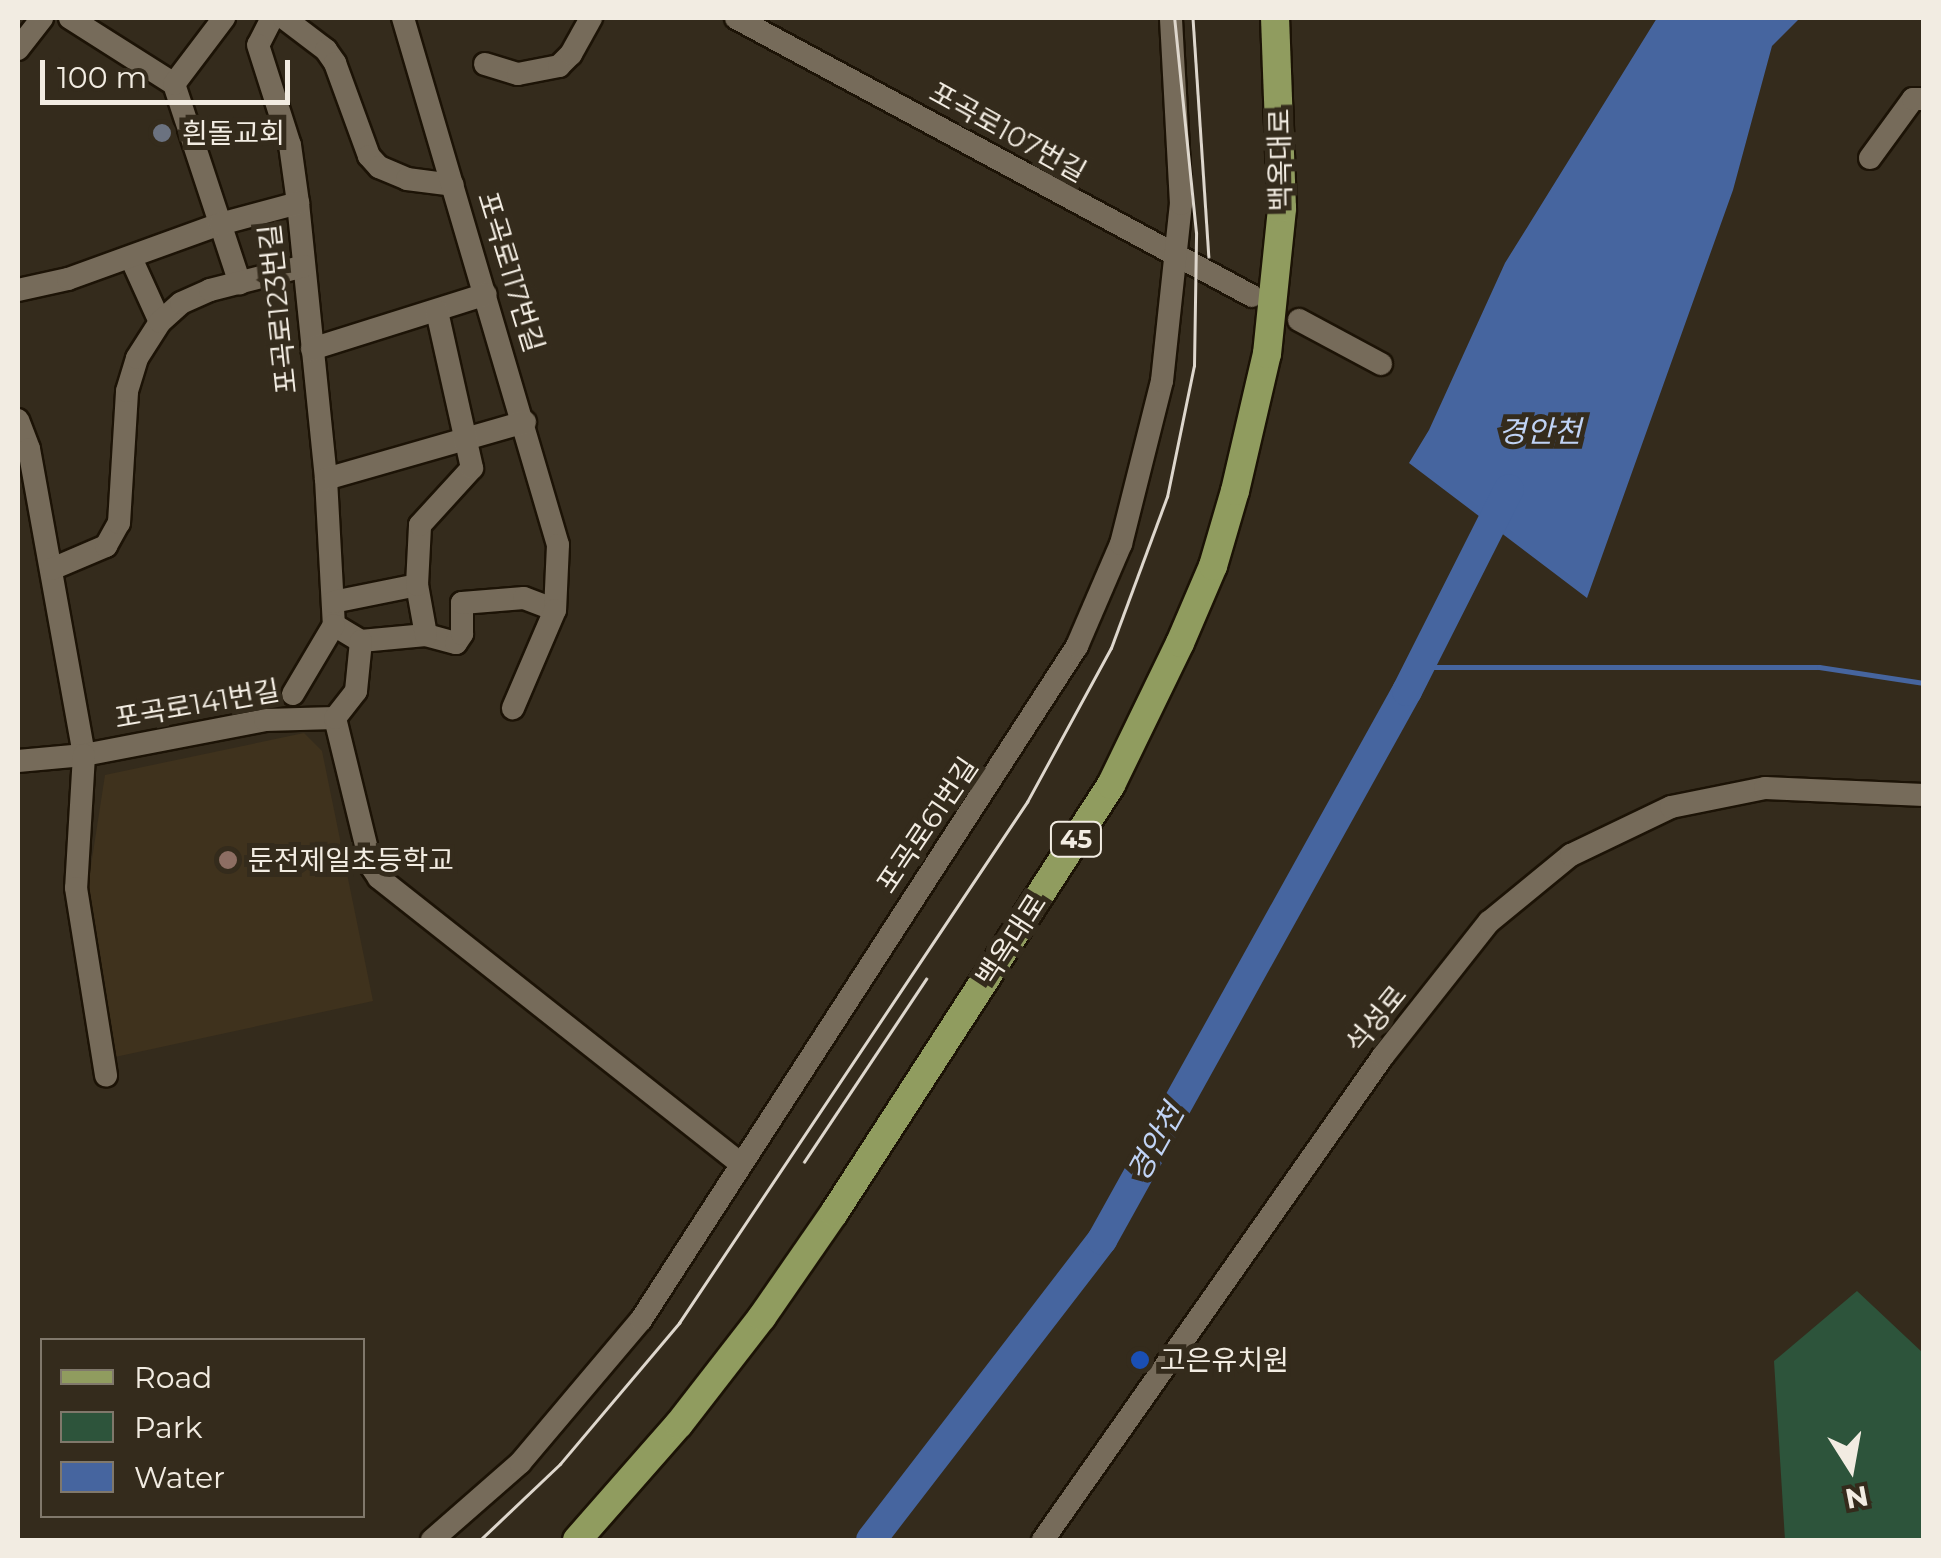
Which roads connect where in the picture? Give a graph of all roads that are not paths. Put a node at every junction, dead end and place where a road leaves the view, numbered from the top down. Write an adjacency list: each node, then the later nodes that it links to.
1 (42, 18): 11 (street)
2 (70, 18): 13 (street)
3 (224, 18): 13 (street)
4 (272, 18): 17 (street, 포곡로123번길)
5 (284, 18): 16 (street)
6 (403, 18): 16 (street, 포곡로117번길)
7 (591, 18): 12 (street)
8 (736, 18): 20 (street, 포곡로107번길)
9 (1172, 18): 20 (street, 포곡로61번길)
10 (1275, 18): 50 (main road, 백옥대로 / 45)
11 (18, 49)
12 (485, 64)
13 (174, 84): 18 (street)
14 (1924, 99): 15 (street)
15 (1870, 158)
16 (453, 185): 24 (street, 포곡로117번길)
17 (298, 202): 18 (street); 21 (street, 포곡로123번길)
18 (220, 224): 19 (street); 22 (street)
19 (131, 258): 23 (street); 28 (street)
20 (1178, 260): 25 (street, 포곡로107번길); 48 (street, 포곡로61번길)
21 (304, 266): 22 (street); 29 (street, 포곡로123번길)
22 (240, 283): 28 (street)
23 (18, 290)
24 (486, 294): 26 (street); 32 (street, 포곡로117번길)
25 (1252, 296)
26 (437, 311): 29 (street); 33 (street)
27 (1299, 320): 30 (street)
28 (160, 322): 35 (street)
29 (312, 349): 34 (street, 포곡로123번길)
30 (1381, 364)
31 (18, 420): 35 (street, 포곡로141번길)
32 (524, 422): 33 (street); 37 (street, 포곡로117번길)
33 (468, 439): 34 (street); 36 (street)
34 (326, 480): 38 (street, 포곡로123번길)
35 (52, 569): 44 (street, 포곡로141번길)
36 (418, 585): 38 (street); 39 (street)
37 (555, 610): 39 (street); 42 (street)
38 (333, 614): 40 (street); 41 (street)
39 (426, 635): 40 (street)
40 (361, 641): 43 (street)
41 (293, 694)
42 (513, 708)
43 (336, 718): 44 (street, 포곡로141번길); 48 (street)
44 (84, 756): 45 (street); 47 (street)
45 (18, 761)
46 (1924, 795): 51 (street, 석성로)
47 (106, 1076)
48 (741, 1164): 49 (street, 포곡로61번길)
49 (432, 1540)
50 (577, 1540)
51 (1043, 1540)

